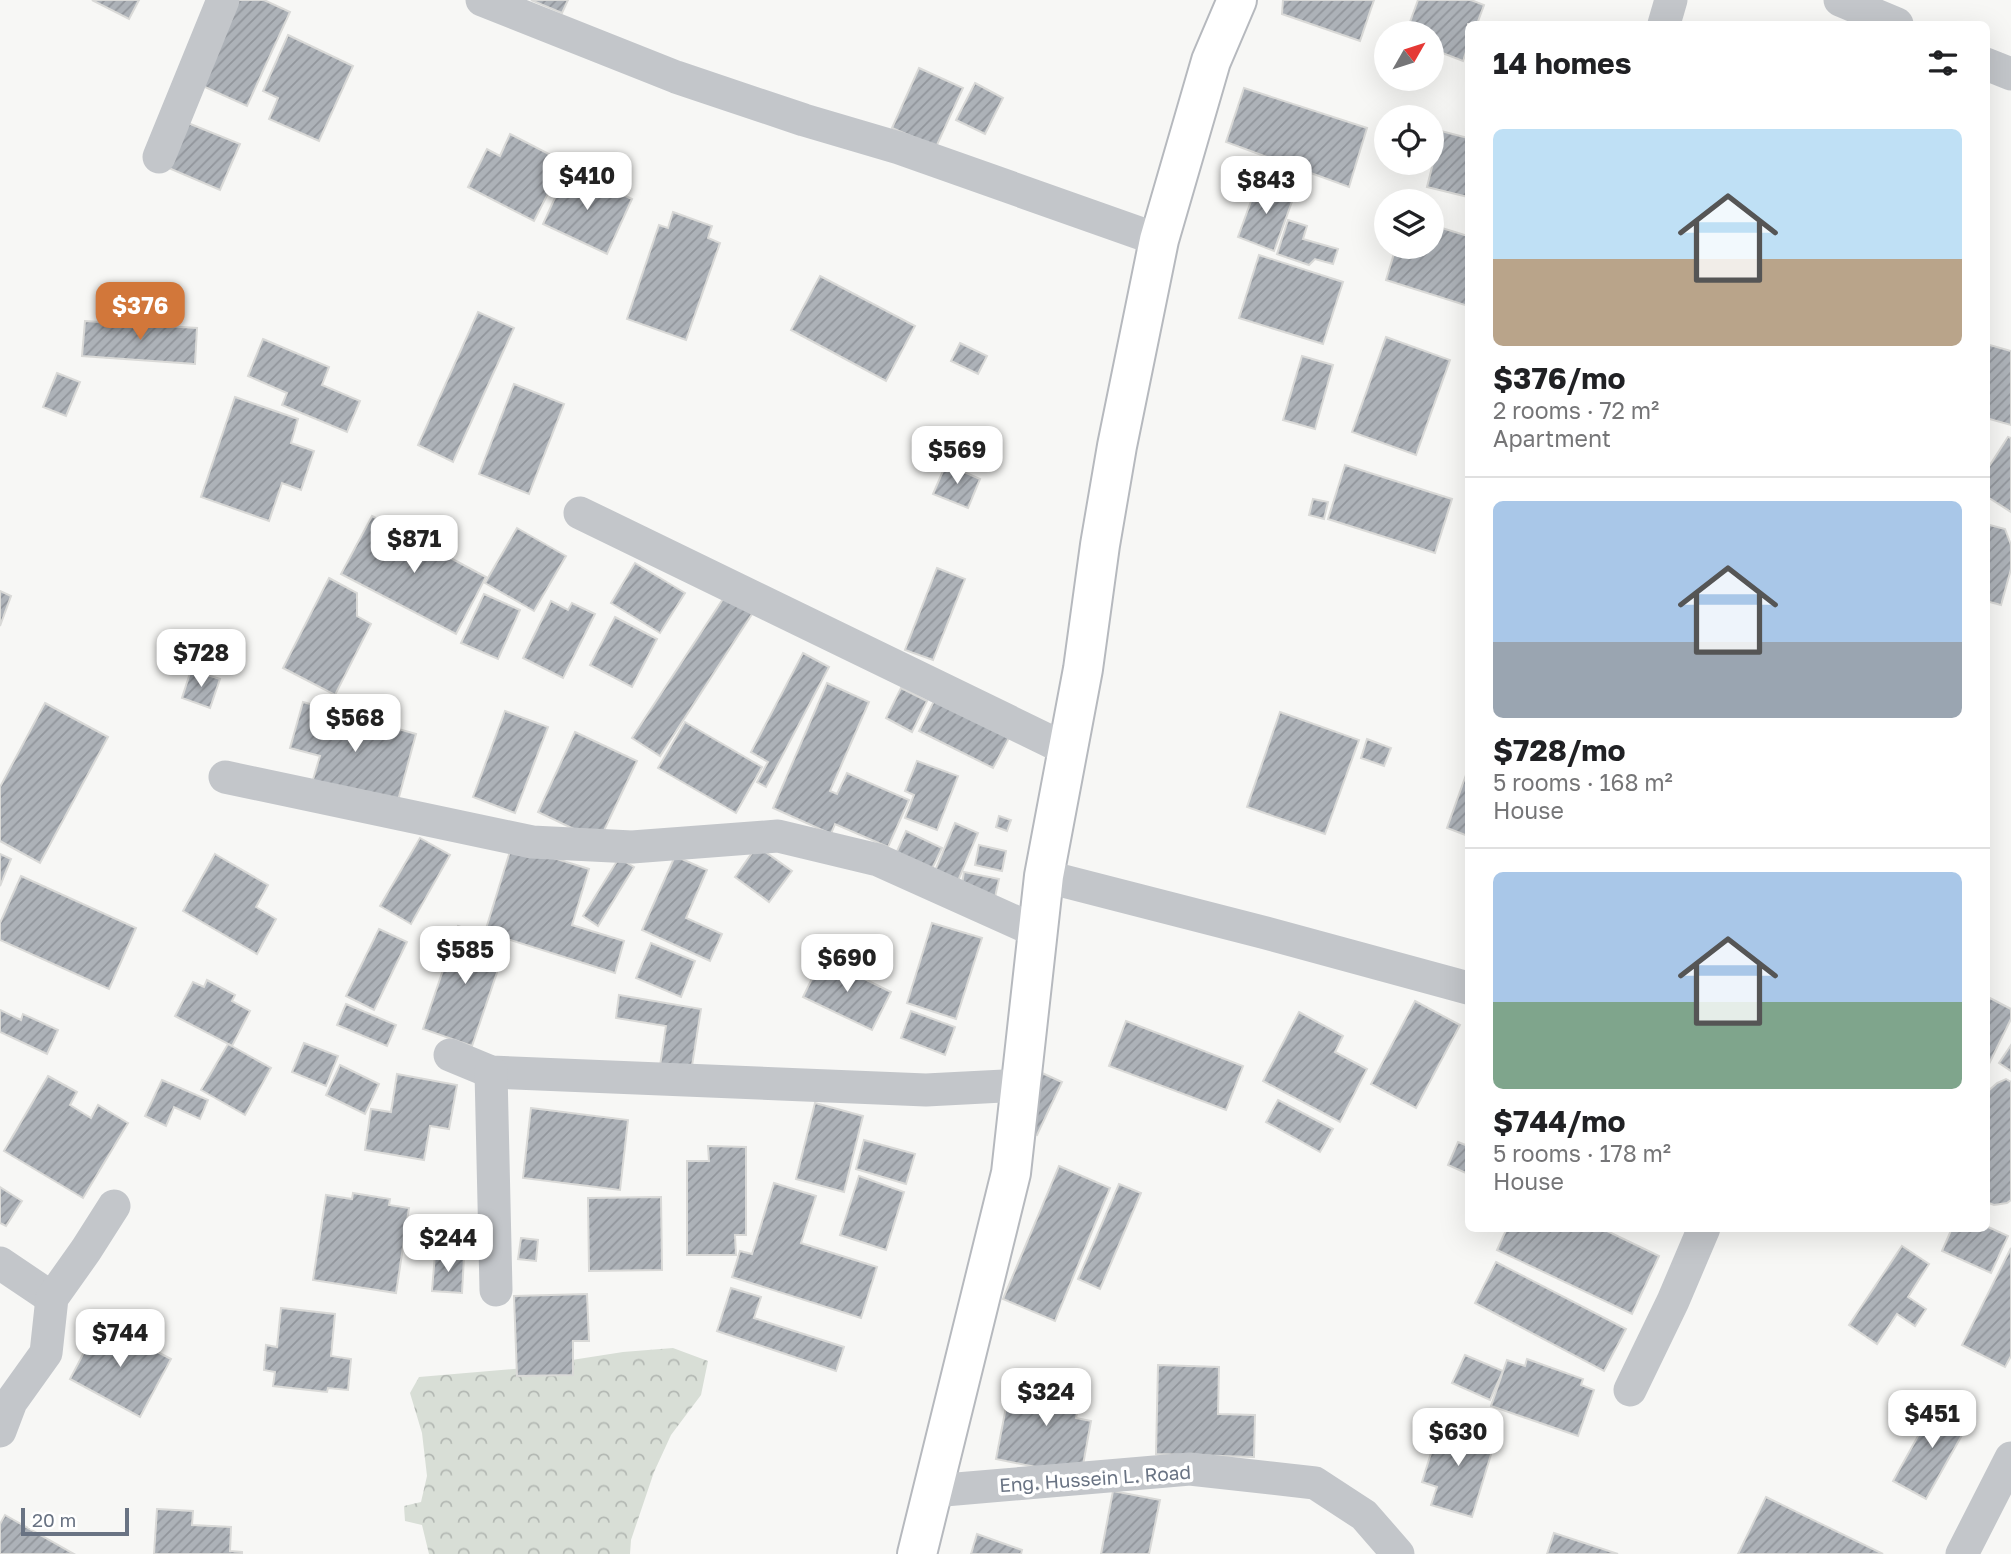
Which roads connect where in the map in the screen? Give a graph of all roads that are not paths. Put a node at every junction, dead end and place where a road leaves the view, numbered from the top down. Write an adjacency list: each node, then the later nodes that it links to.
1 (223, 0): 10 (street)
2 (482, 0): 11 (street)
3 (1237, 0): 11 (street)
4 (1671, 0): 6 (street)
5 (1840, 0): 7 (street)
6 (1665, 21)
7 (1890, 21)
8 (1990, 66): 9 (street)
9 (2011, 74)
10 (159, 158)
11 (1159, 240): 13 (street)
12 (580, 513): 13 (street)
13 (1068, 750): 15 (street)
14 (225, 778): 16 (street)
15 (1044, 876): 16 (street); 17 (street)
16 (1038, 932): 20 (street)
17 (1465, 987)
18 (450, 1055): 19 (street)
19 (491, 1072): 20 (street); 24 (street)
20 (1021, 1085): 29 (street)
21 (114, 1206): 25 (street)
22 (1702, 1232): 26 (street)
23 (0, 1264): 25 (street)
24 (496, 1290)
25 (52, 1298): 27 (street)
26 (1630, 1390)
27 (0, 1431)
28 (2011, 1458): 32 (street)
29 (933, 1491): 30 (street); 31 (street, Eng. Hussein L. Road)
30 (917, 1554)
31 (1398, 1554)
32 (1962, 1554)

